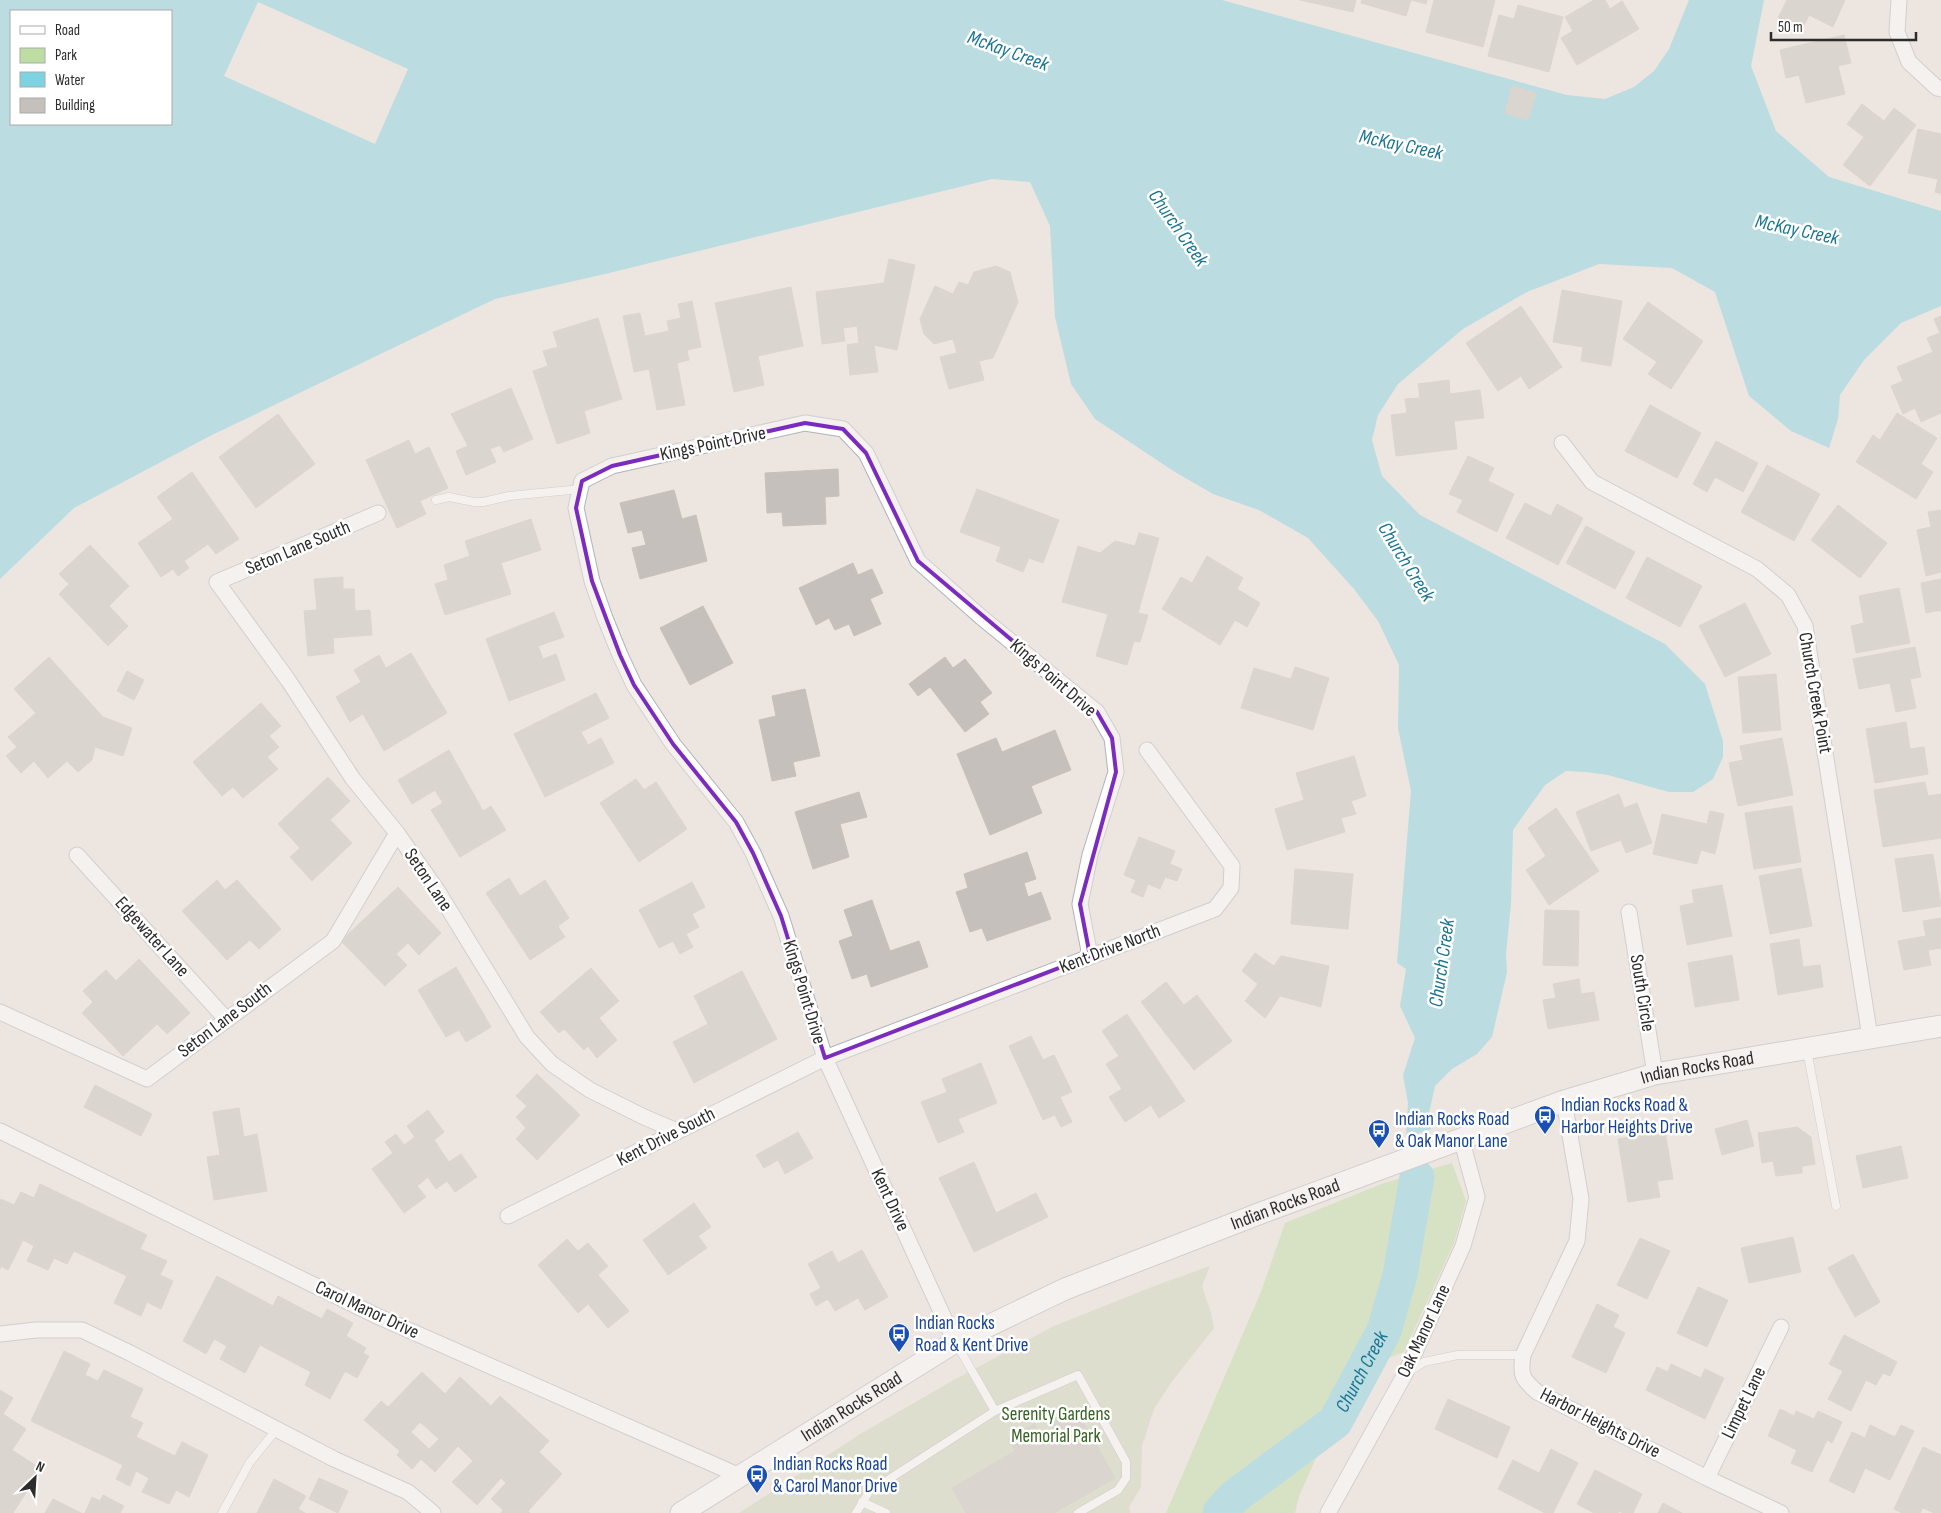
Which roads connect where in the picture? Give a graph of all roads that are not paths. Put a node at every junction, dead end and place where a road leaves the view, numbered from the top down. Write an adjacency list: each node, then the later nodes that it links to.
1 (1899, 0): 2 (street)
2 (1941, 89)
3 (1562, 443): 16 (street, Church Creek Point)
4 (581, 489): 5 (lane); 12 (street, Kings Point Drive); 18 (street, Kings Point Drive)
5 (436, 500)
6 (378, 514): 7 (street, Seton Lane South)
7 (217, 582): 9 (street, Seton Lane)
8 (1147, 750): 12 (street, Kent Drive North)
9 (397, 833): 14 (street, Seton Lane South); 22 (street, Seton Lane)
10 (77, 855): 14 (street, Edgewater Lane)
11 (1629, 912): 19 (street, South Circle)
12 (1090, 956): 18 (street, Kent Drive North)
13 (0, 1012): 14 (street, Seton Lane South)
14 (226, 1019)
15 (1941, 1026): 16 (street, Indian Rocks Road)
16 (1870, 1037): 17 (street, Indian Rocks Road)
17 (1807, 1048): 19 (street, Indian Rocks Road); 24 (lane)
18 (825, 1058): 22 (street, Kent Drive South); 28 (street, Kent Drive)
19 (1655, 1074): 20 (street, Indian Rocks Road)
20 (1564, 1101): 23 (street, Indian Rocks Road); 29 (street, Harbor Heights Drive)
21 (0, 1131): 33 (street, Carol Manor Drive)
22 (677, 1131): 25 (street, Kent Drive South)
23 (1461, 1138): 28 (street, Indian Rocks Road); 30 (street, Oak Manor Lane)
24 (1836, 1206)
25 (508, 1216)
26 (1781, 1327): 34 (street, Limpet Lane)
27 (0, 1334): 32 (street)
28 (956, 1342): 31 (lane); 33 (street, Indian Rocks Road)
29 (1523, 1355): 30 (lane); 34 (street, Harbor Heights Drive)
30 (1405, 1374): 42 (street, Oak Manor Lane)
31 (995, 1411): 35 (lane); 41 (lane)
32 (277, 1429): 36 (lane); 37 (street)
33 (740, 1476): 38 (street, Indian Rocks Road)
34 (1707, 1478): 43 (street, Harbor Heights Drive)
35 (862, 1502): 39 (lane); 40 (lane)
36 (222, 1513)
37 (433, 1513)
38 (681, 1513)
39 (856, 1513)
40 (886, 1513)
41 (1078, 1513)
42 (1328, 1513)
43 (1781, 1513)

